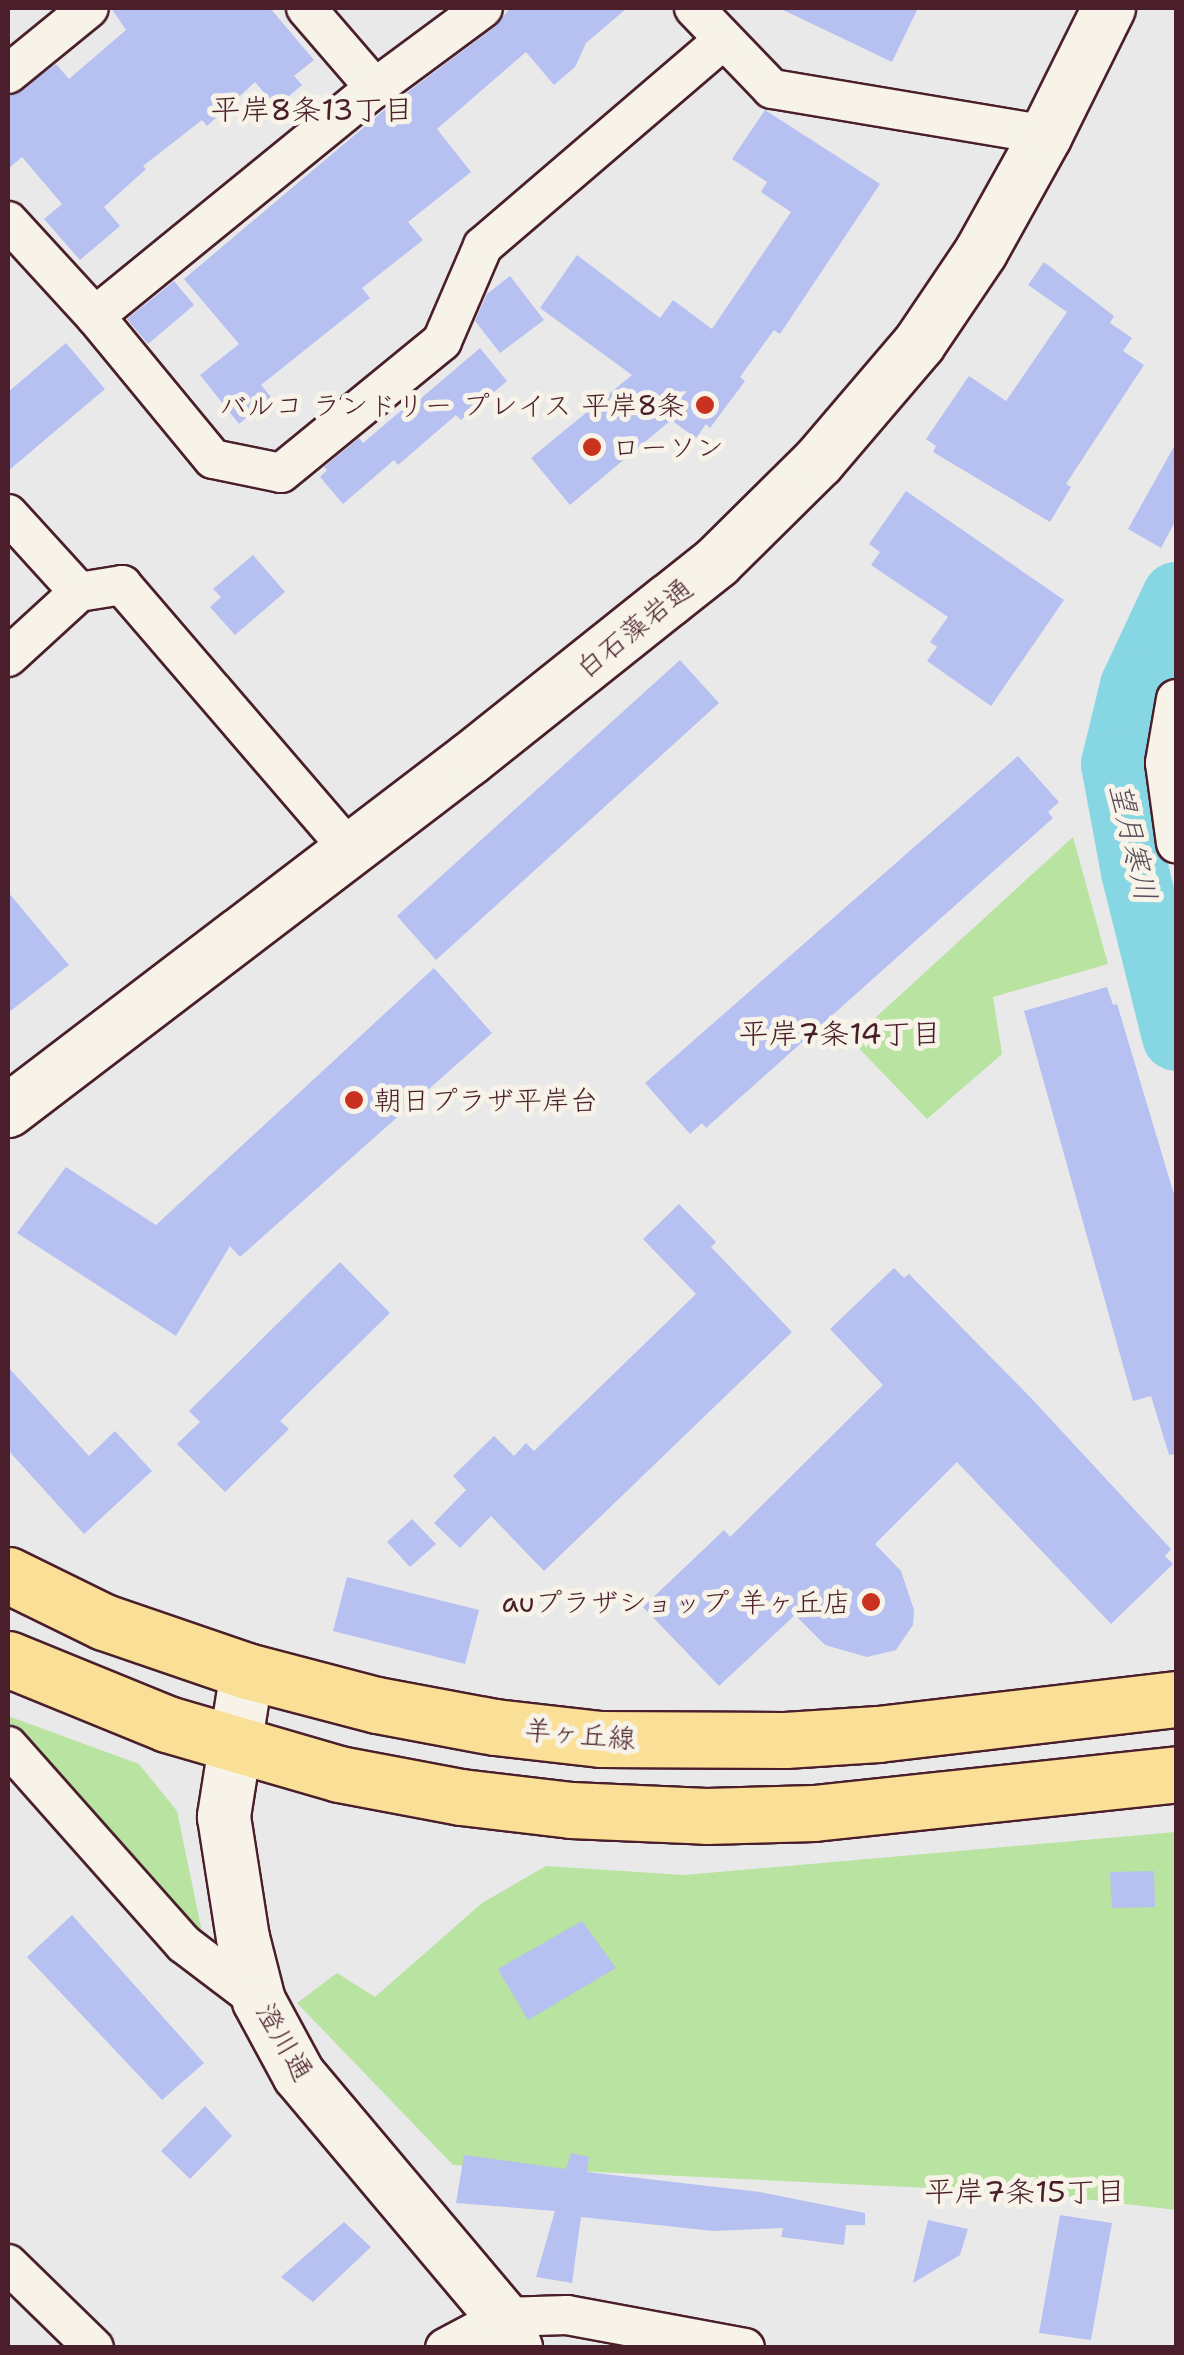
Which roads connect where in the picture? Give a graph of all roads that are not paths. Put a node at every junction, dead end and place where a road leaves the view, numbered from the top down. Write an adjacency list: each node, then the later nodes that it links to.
1 (89, 8): 7 (street)
2 (306, 8): 8 (street)
3 (483, 8): 8 (street)
4 (694, 8): 6 (street)
5 (1109, 8): 9 (main road, 白石藻岩通)
6 (722, 41): 9 (street); 11 (street)
7 (8, 74)
8 (375, 88): 11 (street)
9 (1046, 135): 17 (main road, 白石藻岩通)
10 (8, 221): 11 (street)
11 (95, 316)
12 (8, 514): 13 (street)
13 (80, 592): 14 (street); 17 (street)
14 (8, 656)
15 (1176, 700): 16 (street)
16 (1176, 843)
17 (349, 849): 18 (main road, 白石藻岩通)
18 (8, 1111)
19 (8, 1575): 21 (main road, 羊ヶ丘線)
20 (8, 1659): 24 (main road)
21 (247, 1671): 22 (main road, 羊ヶ丘線); 24 (main road, 澄川通)
22 (1176, 1699)
23 (8, 1746): 26 (street)
24 (236, 1746): 25 (main road); 26 (main road, 澄川通)
25 (1176, 1774)
26 (259, 2000): 28 (main road, 澄川通)
27 (8, 2264): 29 (street)
28 (509, 2332): 30 (street); 31 (street)
29 (94, 2348)
30 (445, 2348)
31 (745, 2348)

